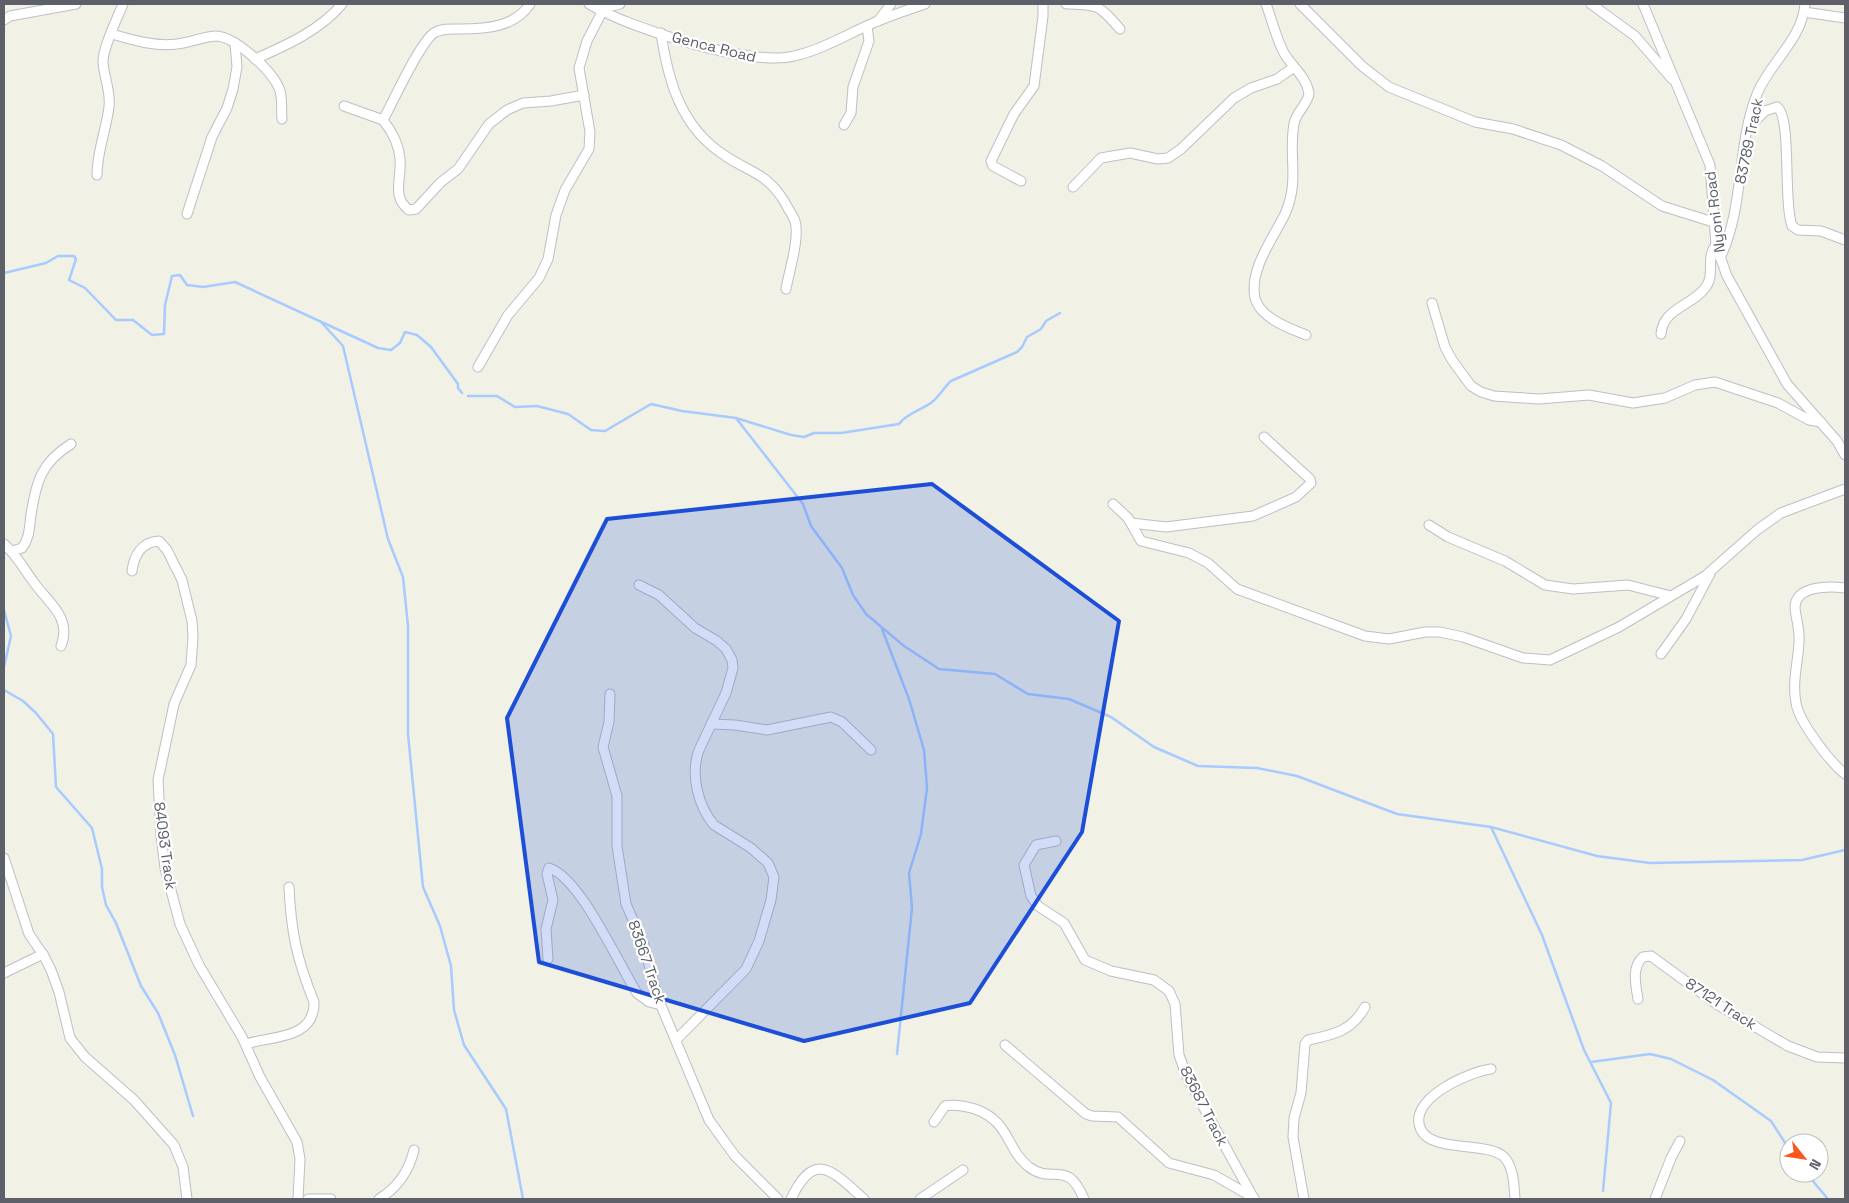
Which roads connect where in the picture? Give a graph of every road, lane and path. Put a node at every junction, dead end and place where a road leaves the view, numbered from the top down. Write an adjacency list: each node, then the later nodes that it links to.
1 (76, 4): 18 (street)
2 (123, 4): 23 (street)
3 (342, 4): 25 (street)
4 (530, 4): 31 (street)
5 (590, 4): 16 (street, Genca Road)
6 (620, 4): 16 (street)
7 (891, 4): 19 (street)
8 (925, 4): 19 (street, Genca Road)
9 (1043, 4): 35 (street)
10 (1066, 4): 21 (street)
11 (1266, 4): 26 (street)
12 (1300, 4): 38 (street)
13 (1591, 4): 27 (street)
14 (1643, 4): 27 (street, Nyoni Road)
15 (1804, 8): 17 (street); 33 (street, 83789 Track)
16 (600, 10): 22 (street, Genca Road); 28 (street)
17 (1845, 18)
18 (4, 20)
19 (878, 22): 20 (street, Genca Road)
20 (867, 26): 22 (street, Genca Road); 32 (street)
21 (1120, 29)
22 (661, 33): 42 (street)
23 (112, 34): 24 (street); 34 (street)
24 (235, 43): 25 (street); 37 (street)
25 (255, 59): 30 (street)
26 (1294, 67): 36 (street); 45 (street)
27 (1674, 81): 38 (street, Nyoni Road)
28 (584, 95): 31 (street); 46 (street)
29 (344, 106): 31 (street)
30 (282, 119)
31 (384, 120)
32 (844, 125)
33 (1748, 128): 39 (street); 41 (street, 83789 Track)
34 (96, 175)
35 (1021, 181)
36 (1073, 187)
37 (187, 214)
38 (1713, 222): 40 (street, Nyoni Road)
39 (1845, 240)
40 (1716, 245): 41 (street, Nyoni Road); 44 (street)
41 (1720, 258): 47 (street, Nyoni Road)
42 (786, 289)
43 (1432, 303): 47 (street)
44 (1661, 334)
45 (1306, 335)
46 (478, 367)
47 (1821, 422): 50 (street, Nyoni Road)
48 (1264, 437): 53 (street)
49 (71, 444): 56 (street)
50 (1845, 455)
51 (1845, 489): 58 (street)
52 (1113, 504): 53 (street)
53 (1131, 523): 61 (street)
54 (1429, 525): 61 (street)
55 (4, 544): 56 (street)
56 (12, 551): 62 (street)
57 (132, 571): 78 (street, 84093 Track)
58 (1712, 571): 61 (street); 63 (street)
59 (639, 585): 65 (street)
60 (1845, 588): 67 (street)
61 (1671, 596)
62 (62, 646)
63 (1661, 654)
64 (610, 694): 75 (street, 83667 Track)
65 (711, 724): 66 (street); 77 (street)
66 (871, 750)
67 (1845, 774)
68 (1056, 841): 96 (street, 83687 Track)
69 (4, 858): 71 (street)
70 (290, 887): 78 (street)
71 (43, 954): 73 (street); 86 (street)
72 (548, 960): 75 (street)
73 (4, 973)
74 (1638, 999): 80 (street, 87121 Track)
75 (661, 1005): 77 (street, 83667 Track)
76 (1365, 1007): 97 (street)
77 (676, 1040): 91 (street, 83667 Track)
78 (246, 1044): 87 (street, 84093 Track)
79 (1005, 1045): 96 (street)
80 (1845, 1058)
81 (1491, 1069): 98 (street)
82 (934, 1122): 95 (street)
83 (1680, 1141): 99 (street)
84 (414, 1150): 90 (street)
85 (963, 1170): 94 (street)
86 (187, 1199)
87 (298, 1199)
88 (308, 1199): 89 (street)
89 (331, 1199)
90 (378, 1199)
91 (778, 1199)
92 (791, 1199): 93 (street)
93 (864, 1199)
94 (920, 1199)
95 (1084, 1199)
96 (1254, 1199)
97 (1304, 1199)
98 (1515, 1199)
99 (1655, 1199)

